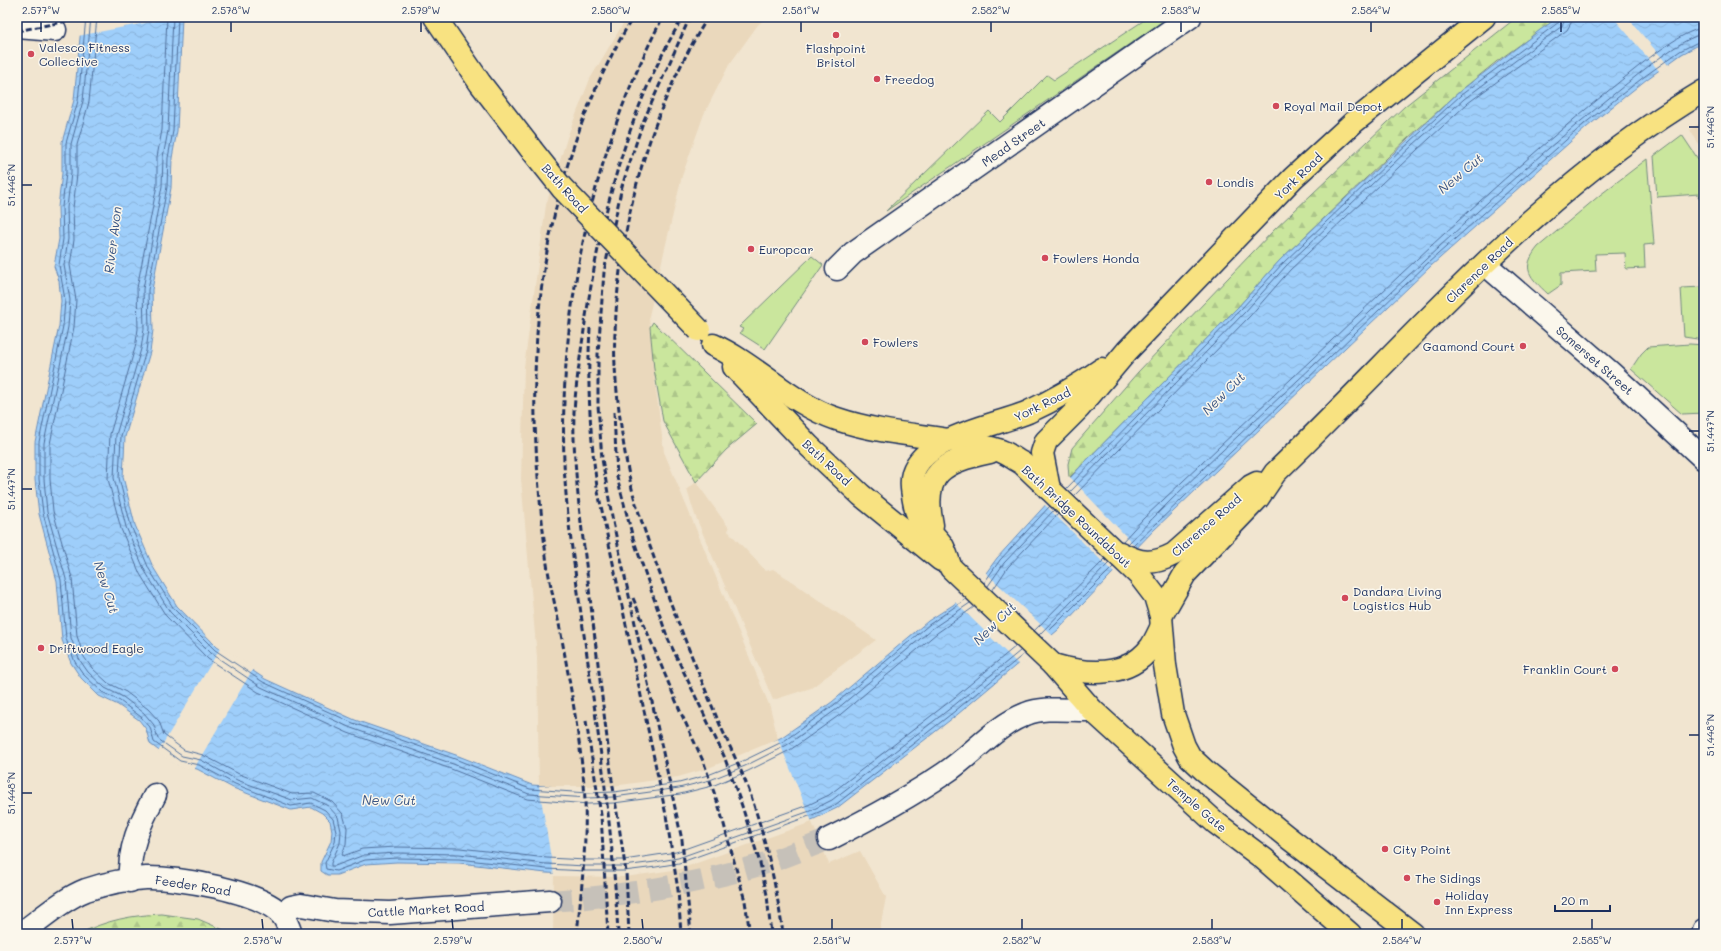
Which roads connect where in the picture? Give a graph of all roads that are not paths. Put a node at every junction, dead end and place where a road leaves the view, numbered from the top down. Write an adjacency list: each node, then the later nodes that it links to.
1 (435, 17): 9 (highway, Bath Road, bridge)
2 (1190, 17): 8 (street, Mead Street)
3 (1484, 17): 10 (highway, York Road)
4 (17, 27): 5 (street)
5 (55, 30)
6 (1704, 91): 7 (highway, Clarence Road)
7 (1485, 264): 13 (street, Somerset Street); 14 (highway, Clarence Road)
8 (837, 269)
9 (706, 338): 11 (highway, Bath Road); 18 (highway, Bath Road)
10 (1127, 352): 11 (highway, York Road); 15 (highway, York Road)
11 (948, 440): 12 (highway, Bath Road); 16 (highway, York Road)
12 (999, 450): 15 (highway, Bath Bridge Roundabout); 16 (highway)
13 (1704, 459)
14 (1274, 473): 17 (highway, Clarence Road); 19 (highway, Clarence Road)
15 (1044, 480): 17 (highway, Bath Bridge Roundabout)
16 (934, 536): 18 (highway)
17 (1112, 548): 19 (highway, Bath Bridge Roundabout)
18 (953, 570): 20 (highway)
19 (1161, 622): 20 (highway); 30 (highway, Bath Bridge Roundabout)
20 (1048, 660): 21 (highway, Temple Gate)
21 (1092, 710): 23 (street); 29 (highway, Temple Gate)
22 (155, 795): 24 (street)
23 (829, 839)
24 (130, 881): 26 (street, Feeder Road); 28 (street, Feeder Road)
25 (550, 901): 26 (street, Cattle Market Road)
26 (286, 924)
27 (1704, 930): 31 (street)
28 (20, 934)
29 (1350, 934)
30 (1413, 934)
31 (1703, 934)

